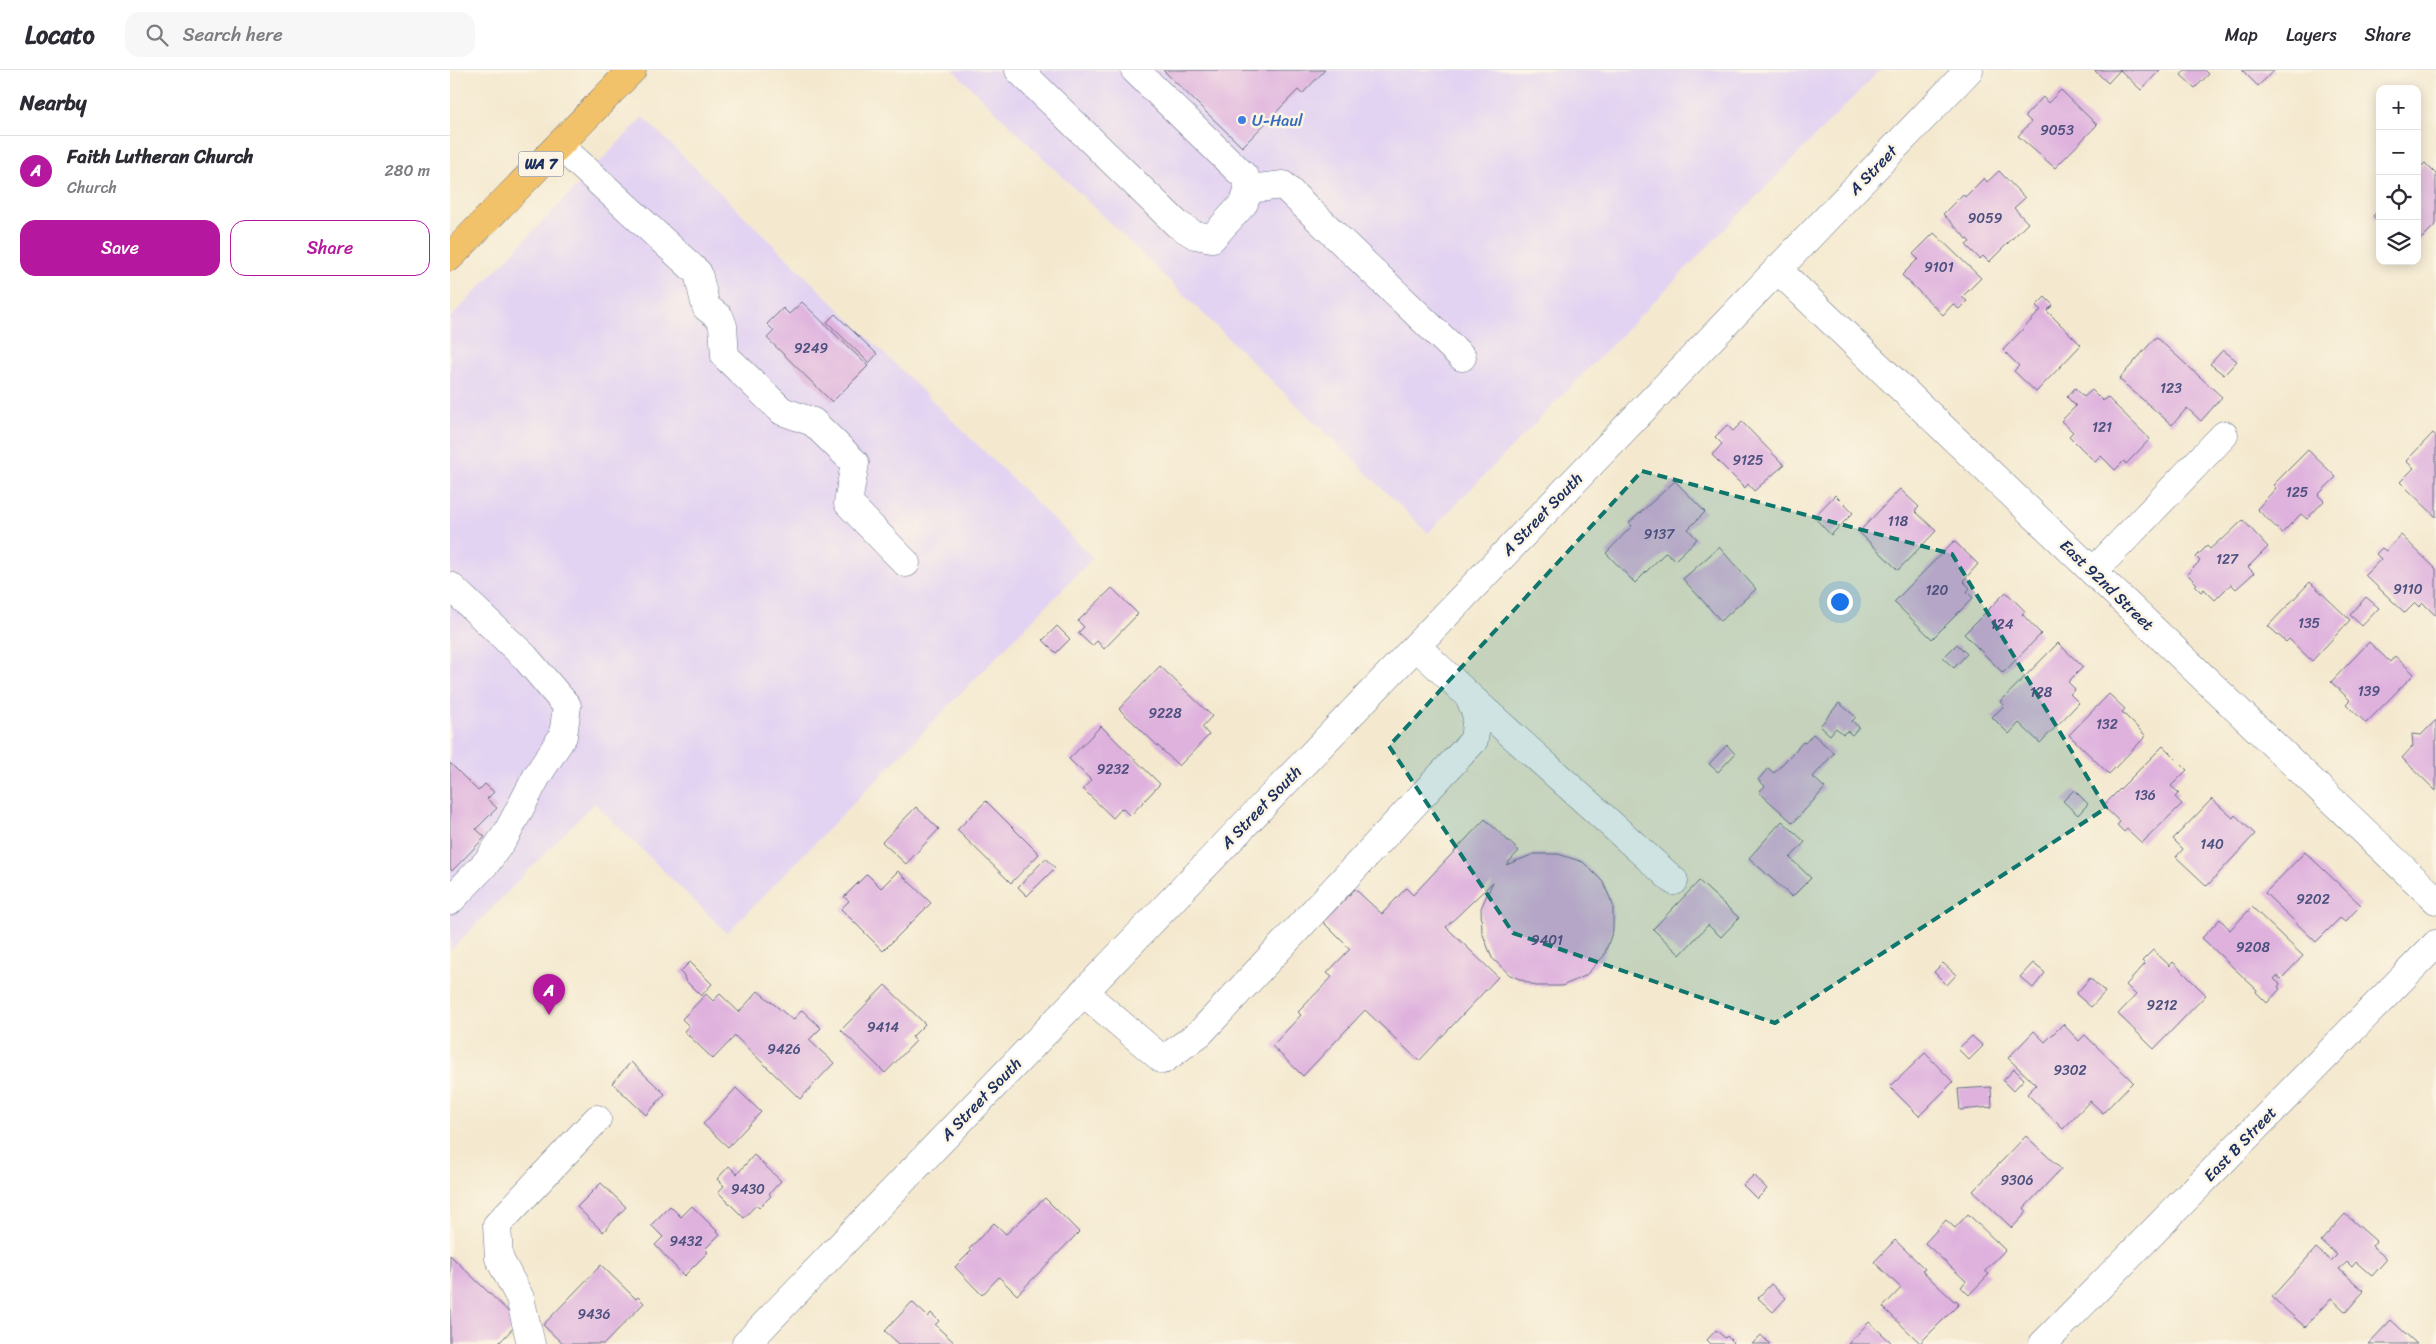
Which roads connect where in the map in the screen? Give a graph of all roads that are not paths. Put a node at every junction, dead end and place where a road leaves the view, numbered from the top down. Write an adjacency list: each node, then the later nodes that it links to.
1 (632, 70): 5 (main road, WA 7)
2 (1020, 70): 6 (street)
3 (1135, 70): 6 (street)
4 (1969, 70): 8 (street, A Street)
5 (559, 145): 7 (main road, WA 7); 11 (street)
6 (1249, 189): 9 (street)
7 (450, 257)
8 (1777, 269): 12 (street, East 92nd Street); 14 (street, A Street South)
9 (1462, 357)
10 (2224, 435): 12 (street)
11 (906, 563)
12 (2093, 572): 17 (street, East 92nd Street)
13 (450, 586): 18 (street)
14 (1416, 646): 15 (street); 20 (street, A Street South)
15 (1469, 696): 16 (street); 20 (street)
16 (1674, 881)
17 (2436, 900)
18 (450, 901)
19 (2436, 944): 24 (street, East B Street)
20 (1083, 992): 23 (street, A Street South)
21 (597, 1119): 22 (street)
22 (531, 1344)
23 (746, 1344)
24 (2043, 1344)

